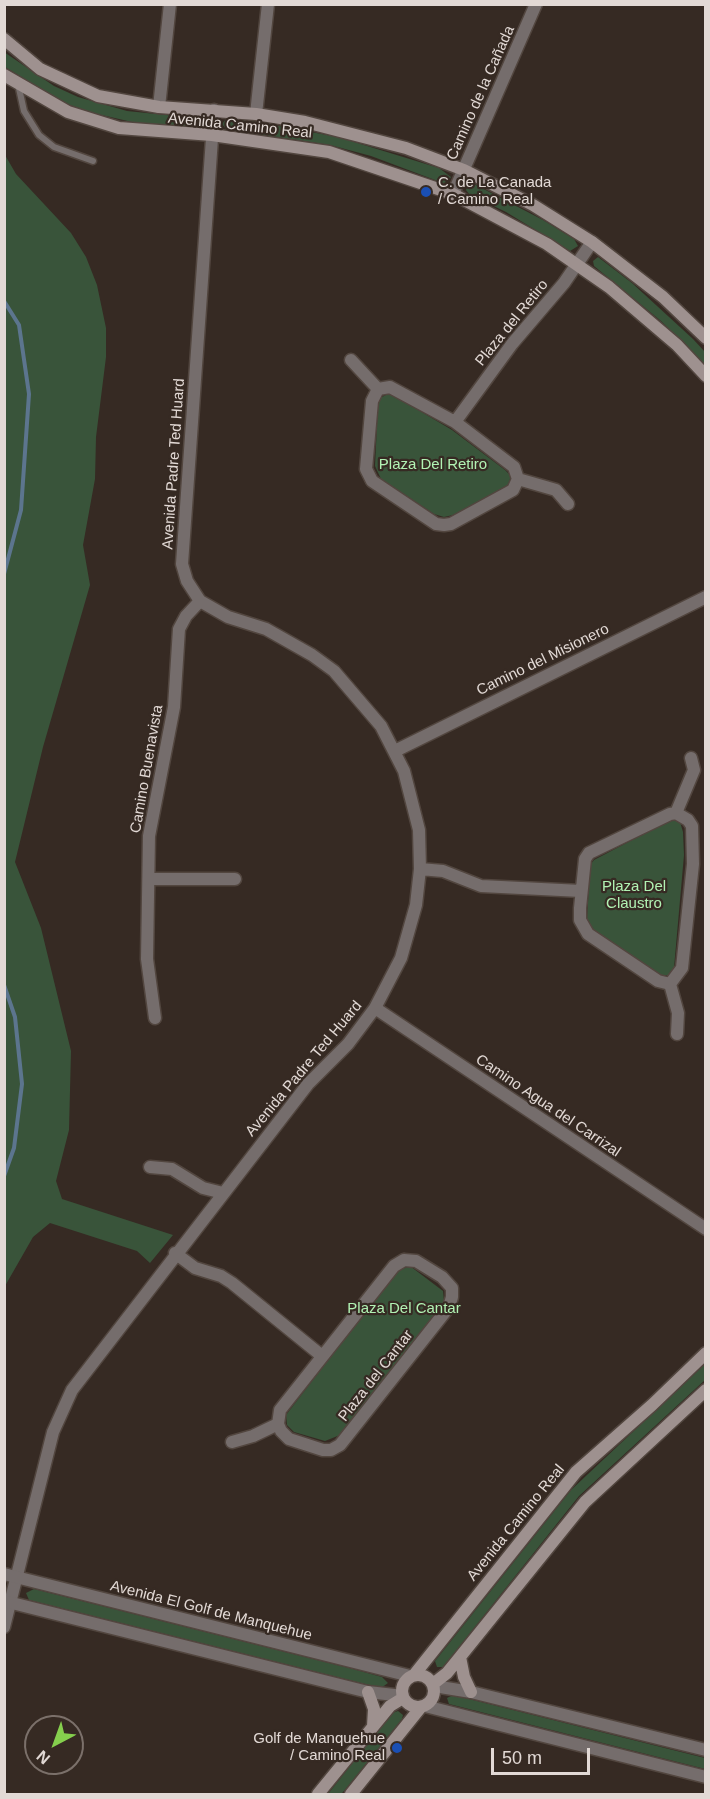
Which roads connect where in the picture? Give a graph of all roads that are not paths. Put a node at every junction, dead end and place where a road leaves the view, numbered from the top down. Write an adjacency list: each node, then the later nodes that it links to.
1 (170, 4): 7 (street)
2 (268, 4): 9 (street)
3 (536, 4): 12 (street, Camino de la Cañada)
4 (4, 39): 7 (main road, Avenida Camino Real)
5 (4, 75): 6 (main road, Avenida Camino Real)
6 (18, 83): 10 (main road, Avenida Camino Real); 11 (lane)
7 (159, 107): 8 (main road, Avenida Camino Real)
8 (213, 110): 9 (main road, Avenida Camino Real); 10 (street, Avenida Padre Ted Huard)
9 (256, 114): 12 (main road, Avenida Camino Real)
10 (212, 135): 13 (main road, Avenida Camino Real); 24 (street, Avenida Padre Ted Huard)
11 (93, 161)
12 (464, 170): 13 (street, Camino de la Cañada); 14 (main road, Avenida Camino Real)
13 (453, 194): 15 (main road, Avenida Camino Real)
14 (592, 242): 15 (street, Plaza del Retiro); 16 (main road, Avenida Camino Real)
15 (578, 264): 18 (main road, Avenida Camino Real); 20 (street, Plaza del Retiro)
16 (705, 338)
17 (351, 360): 19 (street)
18 (705, 376)
19 (378, 389): 20 (street); 21 (street)
20 (455, 422): 21 (street)
21 (518, 479): 22 (street)
22 (568, 504)
23 (705, 597): 25 (street, Camino del Misionero)
24 (201, 601): 25 (street, Avenida Padre Ted Huard); 29 (street, Camino Buenavista)
25 (395, 751): 28 (street, Avenida Padre Ted Huard)
26 (691, 758): 27 (street)
27 (676, 813): 31 (street); 32 (street)
28 (420, 869): 31 (street); 33 (street, Avenida Padre Ted Huard)
29 (149, 879): 30 (street); 34 (street, Camino Buenavista)
30 (235, 879)
31 (581, 891): 32 (street)
32 (670, 984): 35 (street)
33 (375, 1008): 38 (street, Avenida Padre Ted Huard); 40 (street, Camino Agua del Carrizal)
34 (155, 1018)
35 (677, 1034)
36 (150, 1167): 37 (street)
37 (203, 1188): 38 (street); 39 (street)
38 (224, 1192): 39 (street, Avenida Padre Ted Huard)
39 (213, 1206): 41 (street, Avenida Padre Ted Huard)
40 (705, 1229)
41 (175, 1253): 43 (street); 48 (street, Avenida Padre Ted Huard)
42 (705, 1353): 52 (main road, Avenida Camino Real)
43 (322, 1356): 45 (street, Plaza del Cantar); 45 (street, Plaza del Cantar)
44 (705, 1390): 51 (main road)
45 (278, 1424): 46 (street)
46 (232, 1442)
47 (4, 1574): 48 (street, Avenida El Golf de Manquehue)
48 (18, 1578): 49 (street, Avenida Padre Ted Huard); 52 (street, Avenida El Golf de Manquehue)
49 (8, 1601): 50 (street, Avenida Padre Ted Huard); 54 (street)
50 (4, 1627)
51 (460, 1657): 53 (main road); 55 (main road)
52 (412, 1676): 53 (main road); 56 (main road)
53 (433, 1685): 55 (street); 57 (main road)
54 (368, 1692): 56 (street); 58 (main road)
55 (471, 1692): 59 (street)
56 (403, 1697): 57 (main road); 58 (main road)
57 (423, 1707): 60 (street); 62 (main road)
58 (373, 1726): 61 (main road)
59 (705, 1750)
60 (705, 1777)
61 (318, 1794)
62 (351, 1794)

